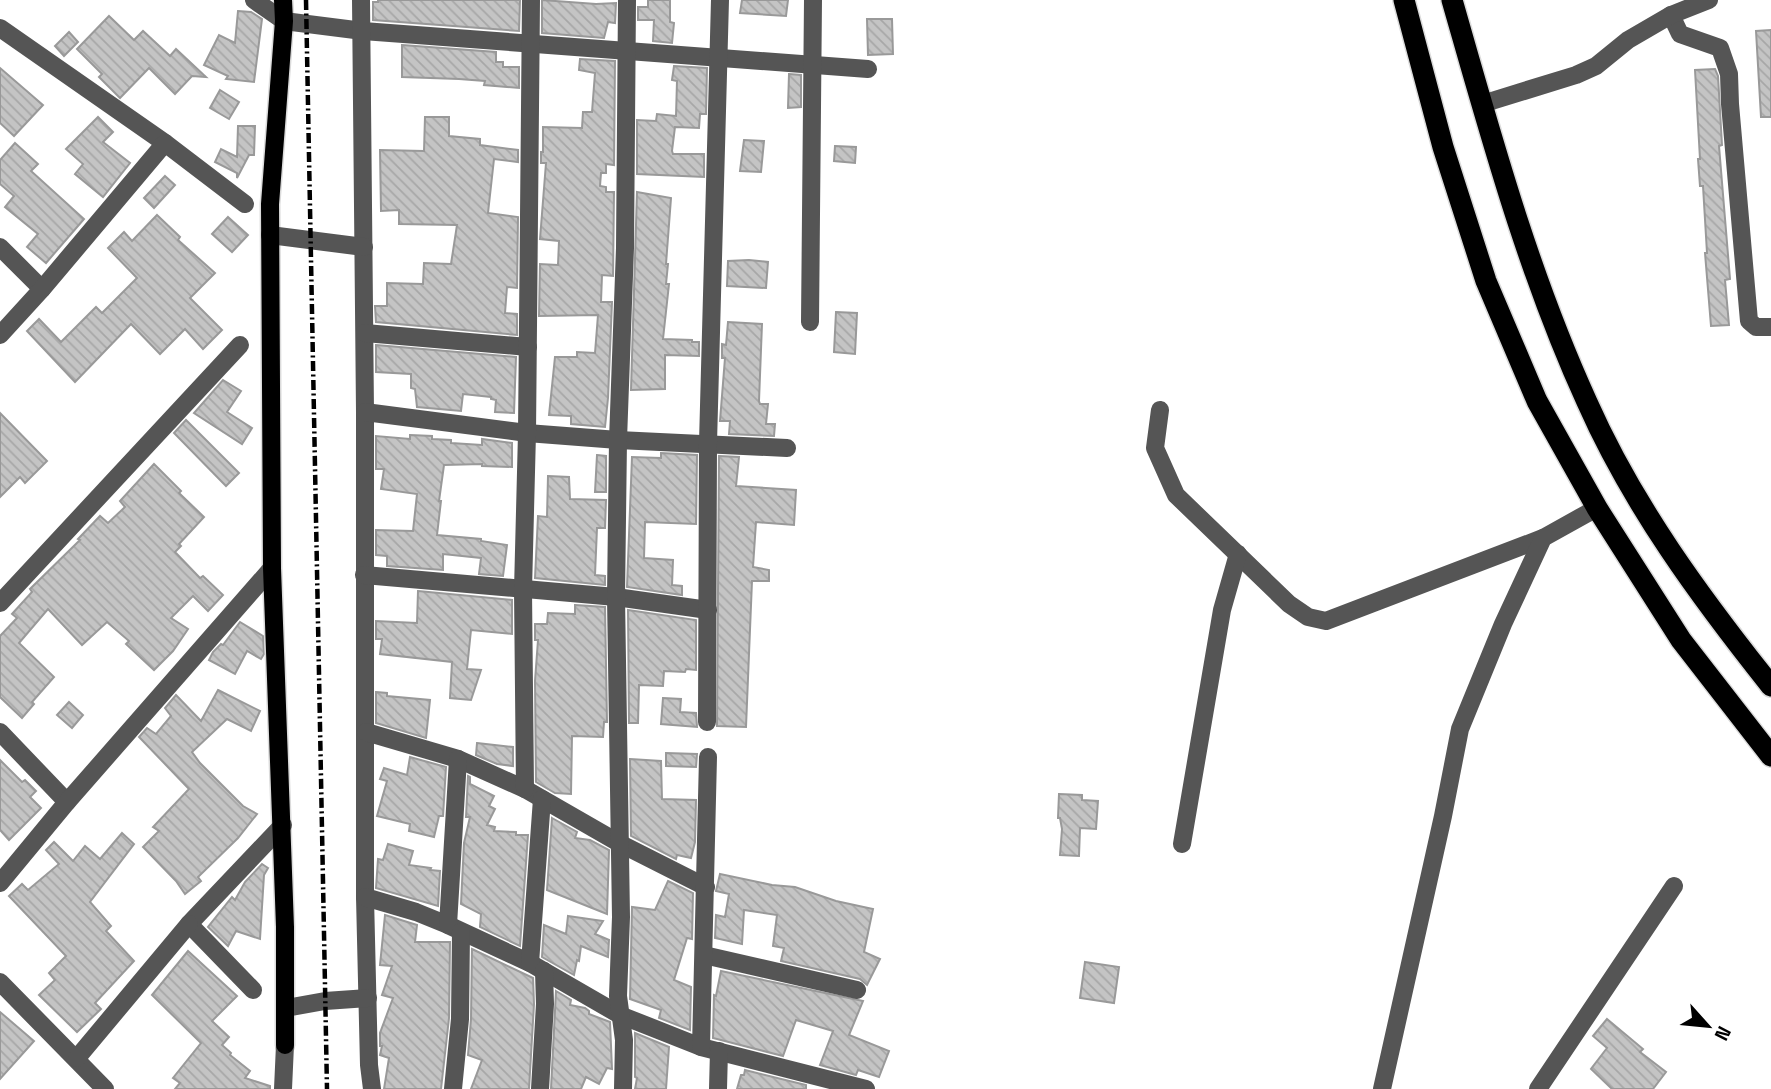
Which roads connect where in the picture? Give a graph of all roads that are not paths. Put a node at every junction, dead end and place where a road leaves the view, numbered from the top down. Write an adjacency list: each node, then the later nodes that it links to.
1 (254, 0): 12 (street)
2 (283, 0): 12 (main road)
3 (361, 0): 14 (street)
4 (531, 0): 15 (street)
5 (627, 0): 16 (street)
6 (720, 0): 17 (street)
7 (813, 0): 18 (street)
8 (1404, 0): 39 (highway)
9 (1452, 0): 20 (highway)
10 (1709, 0): 11 (street)
11 (1671, 15): 20 (street); 28 (street)
12 (284, 21): 14 (street); 23 (main road)
13 (0, 28): 21 (street)
14 (363, 31): 15 (street); 25 (street)
15 (531, 43): 16 (street); 32 (street)
16 (626, 50): 17 (street); 36 (street)
17 (719, 57): 18 (street); 37 (street)
18 (813, 64): 19 (street); 27 (street)
19 (868, 69)
20 (1482, 104): 48 (highway)
21 (165, 143): 22 (street); 26 (street)
22 (245, 204)
23 (270, 236): 25 (street); 42 (main road)
24 (0, 247): 26 (street)
25 (364, 247): 29 (street)
26 (42, 289): 30 (street)
27 (810, 321)
28 (1771, 327)
29 (365, 333): 32 (street); 34 (street)
30 (0, 335)
31 (240, 345): 46 (street)
32 (528, 347): 35 (street)
33 (1160, 410): 41 (street)
34 (365, 412): 35 (street); 43 (street)
35 (527, 433): 36 (street); 44 (street)
36 (618, 440): 37 (street); 45 (street)
37 (708, 443): 38 (street); 47 (street)
38 (787, 448)
39 (1597, 508): 40 (street); 52 (highway)
40 (1544, 538): 41 (street); 79 (street)
41 (1238, 555): 60 (street)
42 (272, 568): 57 (street); 58 (main road)
43 (364, 575): 44 (street); 51 (street)
44 (523, 590): 45 (street); 55 (street)
45 (616, 597): 47 (street); 59 (street)
46 (0, 603)
47 (708, 610): 49 (street)
48 (1771, 687)
49 (707, 722)
50 (0, 732): 57 (street)
51 (366, 732): 54 (street); 64 (street)
52 (1771, 756)
53 (708, 757): 63 (street)
54 (458, 759): 55 (street); 66 (street)
55 (525, 789): 56 (street)
56 (542, 799): 59 (street); 68 (street)
57 (67, 802): 61 (street)
58 (283, 825): 65 (street); 73 (main road)
59 (619, 842): 63 (street); 74 (street)
60 (1182, 844)
61 (0, 883)
62 (1674, 886): 89 (street)
63 (706, 887): 67 (street)
64 (365, 897): 66 (street); 72 (street)
65 (189, 924): 70 (street); 78 (street)
66 (454, 928): 68 (street); 84 (street)
67 (704, 955): 71 (street); 76 (street)
68 (537, 967): 74 (street); 85 (street)
69 (0, 982): 78 (street)
70 (253, 989)
71 (857, 990)
72 (368, 998): 73 (street); 83 (street)
73 (286, 1008): 75 (main road)
74 (620, 1015): 76 (street); 86 (street)
75 (285, 1045): 82 (street)
76 (701, 1047): 77 (street)
77 (719, 1051): 80 (street); 87 (street)
78 (77, 1058): 81 (street)
79 (1383, 1085): 88 (street)
80 (862, 1088)
81 (105, 1089)
82 (283, 1089)
83 (372, 1089)
84 (453, 1089)
85 (540, 1089)
86 (623, 1089)
87 (718, 1089)
88 (1401, 1089)
89 (1538, 1089)

